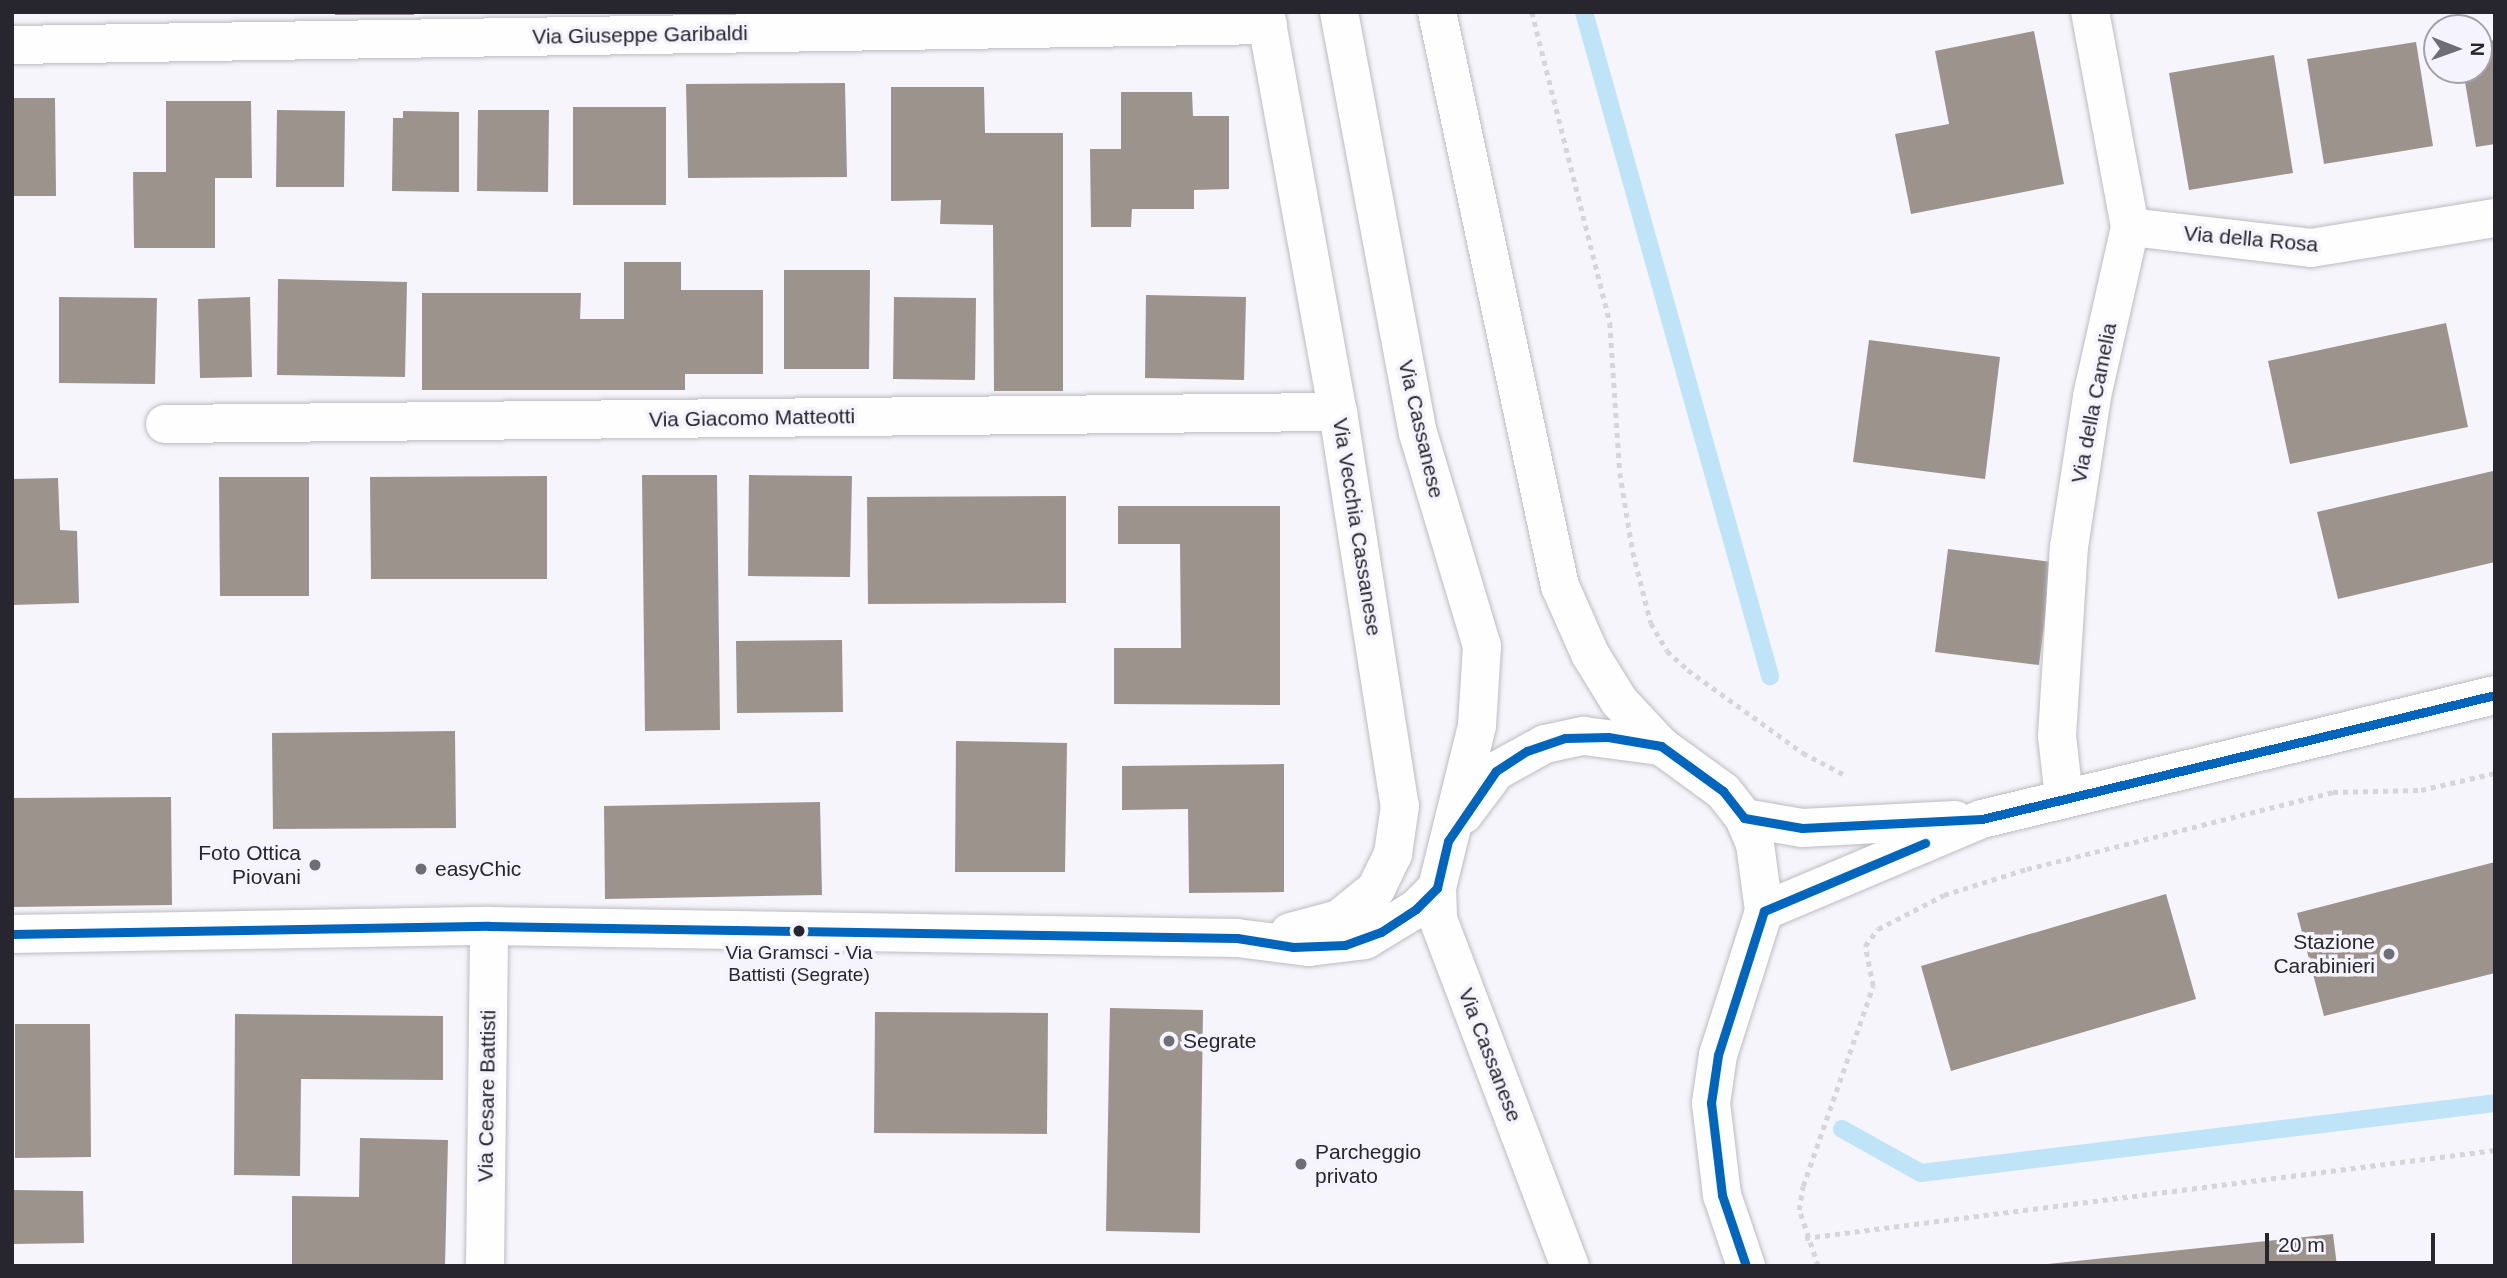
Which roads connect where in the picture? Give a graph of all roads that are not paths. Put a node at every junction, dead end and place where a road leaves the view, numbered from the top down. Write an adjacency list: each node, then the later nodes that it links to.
1 (1339, 12): 15 (street, Via Cassanese)
2 (1437, 12): 11 (street, Via Cassanese)
3 (2090, 12): 7 (street, Via della Camelia)
4 (1267, 18): 5 (street, Via Giuseppe Garibaldi); 8 (street, Via Vecchia Cassanese)
5 (12, 45)
6 (2495, 218): 7 (street, Via della Rosa)
7 (2130, 227): 12 (street, Via della Camelia)
8 (1338, 412): 9 (street, Via Giacomo Matteotti); 20 (street, Via Vecchia Cassanese)
9 (165, 424)
10 (2495, 695): 12 (street)
11 (1661, 746): 13 (street, Via Cassanese); 15 (street, Via Cassanese)
12 (2064, 798): 14 (street)
13 (1744, 818): 14 (street); 17 (street, Via Cassanese)
14 (1982, 819): 17 (street)
15 (1448, 841): 16 (street, Via Cassanese)
16 (1437, 888): 20 (street); 22 (street, Via Cassanese)
17 (1764, 911): 23 (street, Via Cassanese)
18 (489, 926): 19 (street); 20 (street); 21 (street, Via Cesare Battisti)
19 (12, 934)
20 (1237, 938)
21 (485, 1266)
22 (1570, 1266)
23 (1745, 1266)

